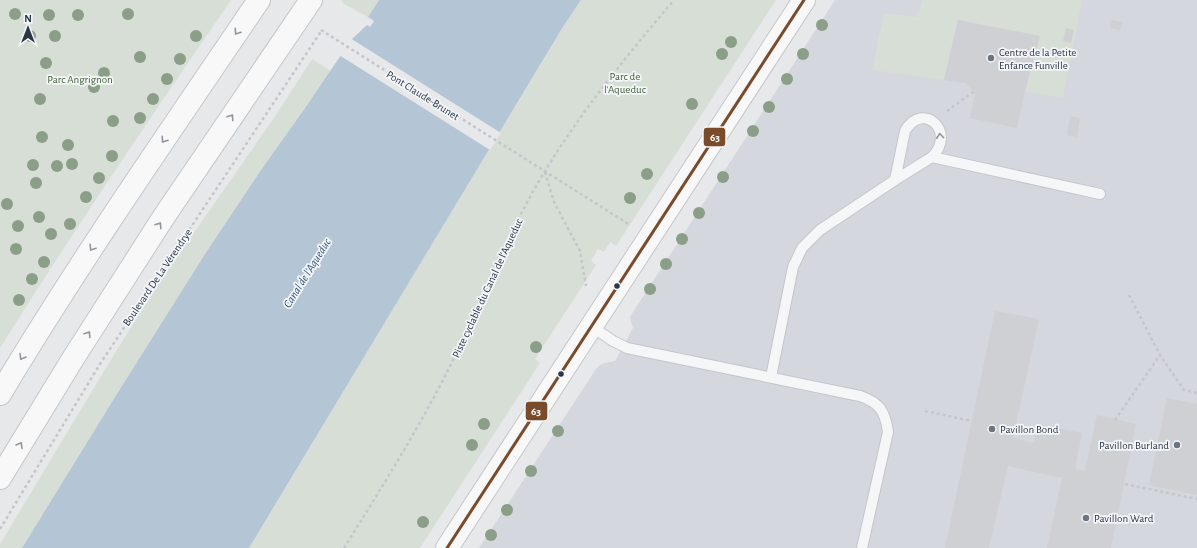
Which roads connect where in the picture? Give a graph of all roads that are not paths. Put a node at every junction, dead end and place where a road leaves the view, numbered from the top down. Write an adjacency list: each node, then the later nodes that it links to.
1 (259, 0): 9 (main road, one-way to 9)
2 (311, 0): 10 (main road, one-way to 2)
3 (804, 0): 7 (main road)
4 (932, 157): 5 (lane); 5 (lane, one-way to 5); 6 (lane)
5 (895, 180): 8 (lane)
6 (1100, 194)
7 (591, 326): 8 (lane); 11 (main road)
8 (771, 377): 12 (lane)
9 (0, 394)
10 (0, 478)
11 (446, 548)
12 (862, 548)

